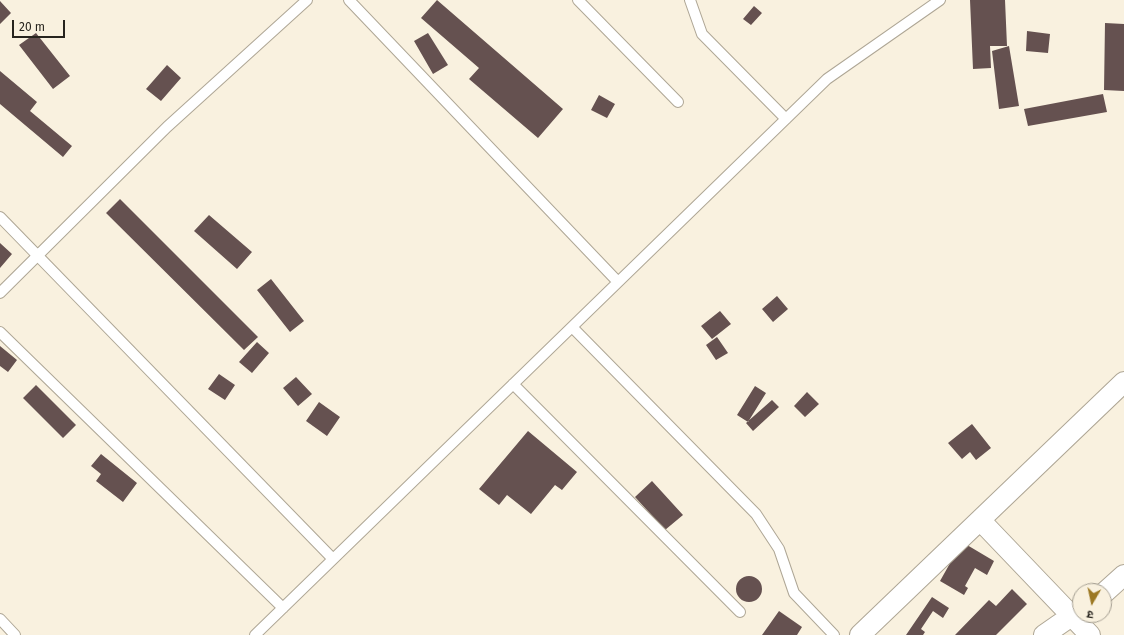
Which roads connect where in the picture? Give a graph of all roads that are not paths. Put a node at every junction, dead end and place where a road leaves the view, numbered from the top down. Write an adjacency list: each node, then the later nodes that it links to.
1 (307, 0): 9 (lane)
2 (349, 0): 10 (lane)
3 (578, 0): 6 (lane)
4 (690, 0): 7 (lane)
5 (940, 0): 7 (lane)
6 (678, 102)
7 (786, 119): 10 (lane)
8 (0, 216): 9 (lane)
9 (38, 255): 11 (lane); 17 (lane)
10 (618, 282): 12 (lane)
11 (0, 292)
12 (572, 326): 15 (lane); 28 (lane)
13 (0, 332): 20 (lane)
14 (1124, 382): 16 (street)
15 (513, 384): 17 (lane); 22 (lane)
16 (980, 520): 21 (street); 29 (street)
17 (332, 559): 20 (lane)
18 (1124, 575): 19 (street)
19 (1112, 586)
20 (283, 608): 27 (lane)
21 (1072, 609)
22 (740, 612)
23 (1072, 616): 30 (street)
24 (0, 619): 26 (lane)
25 (1082, 623): 31 (street)
26 (15, 635)
27 (255, 635)
28 (834, 635)
29 (860, 635)
30 (1044, 635)
31 (1090, 635)

